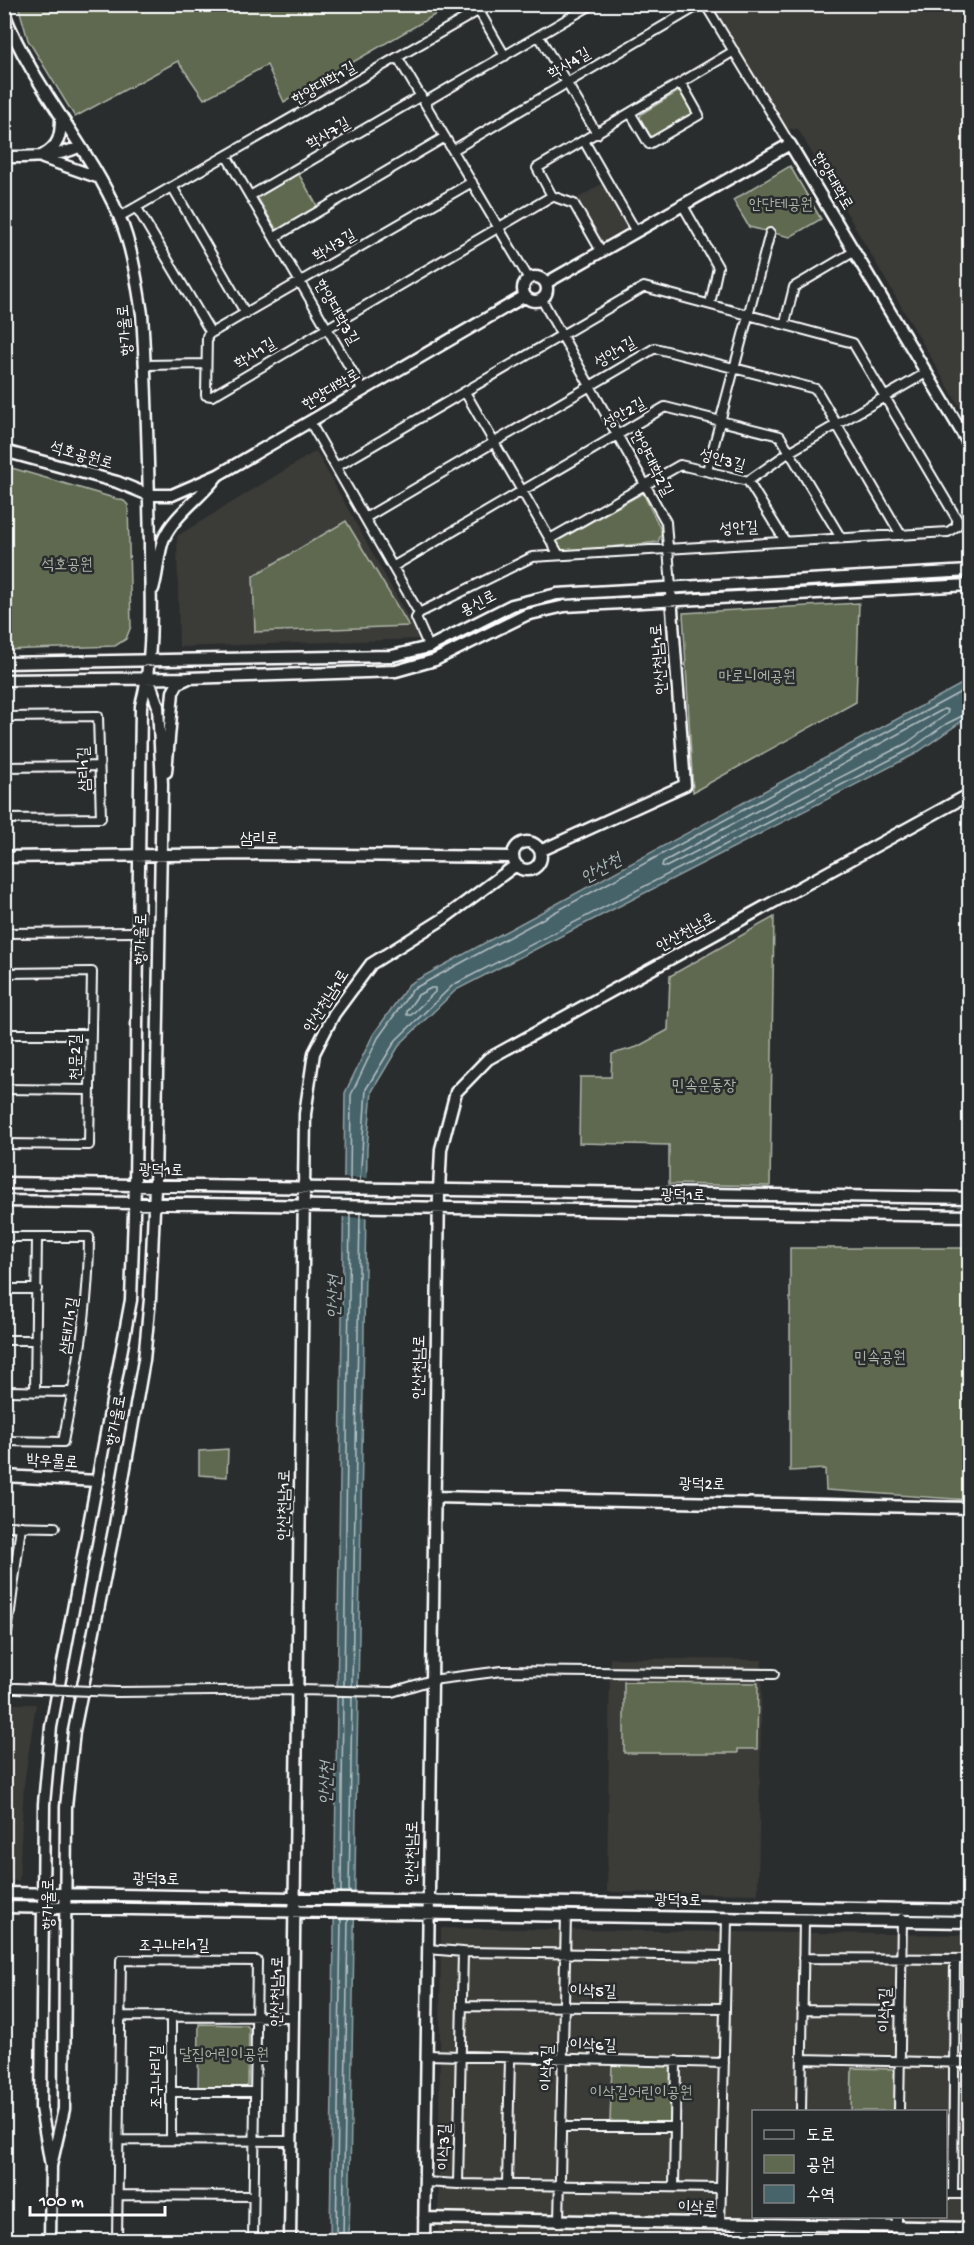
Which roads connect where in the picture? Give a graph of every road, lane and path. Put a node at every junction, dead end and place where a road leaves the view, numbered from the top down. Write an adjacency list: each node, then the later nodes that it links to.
1 (490, 4): 4 (street, 한양대학1길)
2 (593, 4): 6 (street, 학사7길)
3 (703, 4): 7 (street); 10 (street, 학사4길)
4 (479, 11): 8 (street); 9 (street, 한양대학1길)
5 (4, 13): 14 (street, 항가울로)
6 (539, 36): 8 (street, 학사7길); 10 (street)
7 (734, 51): 11 (street); 18 (street)
8 (505, 56): 12 (street, 학사7길)
9 (398, 58): 12 (street); 23 (street, 한양대학1길)
10 (567, 82): 15 (street); 20 (street, 학사4길)
11 (681, 83): 13 (street); 13 (street)
12 (423, 99): 16 (street); 27 (street, 학사7길)
13 (631, 114): 15 (street)
14 (61, 117): 19 (street, 항가울로); 22 (street)
15 (597, 134): 17 (street)
16 (445, 137): 20 (street); 35 (street)
17 (585, 141): 28 (street); 33 (street)
18 (790, 144): 29 (street, 한양대학로); 37 (street, 한양대학로)
19 (79, 147): 22 (street); 24 (street, 항가울로)
20 (453, 150): 25 (street)
21 (4, 157): 22 (street)
22 (40, 157): 24 (street)
23 (227, 157): 26 (street, 한양대학1길); 27 (street, 한양대학3길)
24 (97, 177): 31 (street, 항가울로)
25 (472, 182): 32 (street); 39 (street, 학사3길)
26 (173, 188): 30 (street, 한양대학1길); 44 (street)
27 (250, 196): 35 (street, 한양대학3길)
28 (552, 196): 32 (street, 학사1길); 36 (street)
29 (682, 204): 33 (street, 한양대학로); 43 (street)
30 (137, 208): 31 (street, 한양대학1길); 48 (street)
31 (120, 218): 51 (street, 항가울로)
32 (499, 228): 38 (street); 47 (street, 학사1길)
33 (635, 230): 36 (street, 한양대학로)
34 (770, 233): 45 (street)
35 (274, 237): 39 (street, 한양대학3길)
36 (600, 251): 40 (street, 한양대학로)
37 (855, 251): 46 (street); 53 (street, 한양대학로)
38 (529, 279): 40 (street); 41 (street)
39 (302, 282): 44 (street, 학사3길); 47 (street, 한양대학3길)
40 (546, 283): 42 (street)
41 (525, 296): 42 (street); 55 (street, 한양대학로)
42 (542, 300): 49 (street, 한양대학2길)
43 (710, 304): 45 (street, 성안길); 49 (street, 성안길)
44 (246, 314): 48 (street, 학사3길)
45 (747, 314): 46 (street, 성안길); 52 (street)
46 (785, 323): 57 (street, 성안길)
47 (328, 328): 50 (street, 학사1길); 55 (street, 한양대학3길)
48 (211, 333): 50 (street, 학사1길)
49 (562, 335): 54 (street, 한양대학2길); 56 (street, 성안길)
50 (206, 364): 51 (street)
51 (145, 365): 72 (street, 항가울로)
52 (733, 368): 54 (street, 성안1길); 58 (street); 60 (street, 성안1길)
53 (926, 373): 57 (street); 63 (street, 한양대학로)
54 (591, 385): 61 (street, 한양대학2길); 62 (street, 성안1길)
55 (363, 390): 59 (street, 한양대학로)
56 (465, 392): 62 (street); 66 (street, 성안길)
57 (885, 397): 60 (street); 74 (street, 성안길)
58 (720, 420): 61 (street, 성안2길); 65 (street, 성안2길); 67 (street)
59 (310, 422): 66 (street); 68 (street, 한양대학로)
60 (837, 424): 65 (street); 74 (street, 성안1길)
61 (619, 435): 70 (street, 한양대학2길); 71 (street, 성안2길)
62 (494, 442): 71 (street); 73 (street, 성안1길)
63 (969, 446)
64 (4, 451): 72 (street, 석호공원로)
65 (791, 451): 69 (street); 75 (street, 성안2길)
66 (336, 467): 73 (street)
67 (706, 471): 69 (street, 성안3길); 70 (street, 성안3길)
68 (218, 475): 72 (street, 한양대학로); 84 (street)
69 (748, 481): 77 (street, 성안3길)
70 (646, 484): 76 (street, 성안3길); 78 (street, 한양대학2길)
71 (522, 491): 76 (street); 80 (street, 성안2길)
72 (149, 495): 84 (street, 항가울로)
73 (364, 518): 80 (street)
74 (901, 535): 75 (street, 성안길)
75 (842, 538): 77 (street, 성안길)
76 (550, 539): 79 (street)
77 (785, 541): 78 (street, 성안길)
78 (668, 547): 79 (street, 성안길); 83 (street, 한양대학2길)
79 (559, 555): 86 (street, 성안길)
80 (394, 566): 86 (street)
81 (969, 571): 83 (street, 용신로)
82 (969, 585): 85 (street)
83 (671, 587): 85 (street, 안산천남1로); 87 (street, 용신로)
84 (150, 598): 88 (street, 항가울로)
85 (672, 602): 91 (street); 99 (street, 안산천남1로)
86 (419, 613): 87 (street)
87 (429, 647): 88 (street, 용신로)
88 (149, 662): 89 (street, 용신로); 90 (street, 항가울로)
89 (4, 663)
90 (148, 678): 91 (street); 92 (street); 96 (street, 항가울로); 100 (street, 항가울로)
91 (188, 678): 96 (street)
92 (4, 680)
93 (4, 717): 94 (street, 삼리1길)
94 (99, 765): 95 (street); 98 (street, 삼리1길)
95 (4, 767)
96 (162, 784): 101 (street, 항가울로)
97 (969, 794): 116 (street, 안산천남로)
98 (4, 819)
99 (540, 851): 103 (street); 103 (street)
100 (138, 855): 101 (street, 삼리로); 102 (street, 삼리로); 104 (street, 항가울로)
101 (160, 856): 103 (street, 삼리로); 114 (street, 항가울로)
102 (4, 857)
103 (514, 861): 115 (street, 안산천남1로)
104 (137, 932): 105 (street); 113 (street, 항가울로)
105 (4, 933)
106 (4, 973): 108 (street, 천문2길)
107 (4, 1034): 108 (street)
108 (90, 1034): 110 (street, 천문2길)
109 (4, 1089): 110 (street)
110 (90, 1090): 111 (street, 천문2길)
111 (4, 1144)
112 (4, 1184): 113 (street, 광덕1로)
113 (135, 1186): 114 (street, 광덕1로); 119 (street, 항가울로)
114 (155, 1187): 115 (street, 광덕1로); 120 (street, 항가울로)
115 (304, 1189): 116 (street, 광덕1로); 121 (street, 안산천남1로)
116 (439, 1191): 117 (street, 광덕1로); 122 (street, 안산천남로)
117 (969, 1198)
118 (4, 1201): 119 (street, 광덕1로)
119 (135, 1203): 120 (street, 광덕1로); 135 (street, 항가울로)
120 (154, 1204): 121 (street, 광덕1로); 148 (street, 항가울로)
121 (304, 1206): 122 (street, 광덕1로); 145 (street, 안산천남1로)
122 (439, 1209): 123 (street, 광덕1로); 136 (street, 안산천남로)
123 (969, 1216)
124 (4, 1237): 125 (street, 삼태기1길)
125 (38, 1237): 127 (street); 132 (street, 삼태기1길)
126 (4, 1289): 127 (street)
127 (37, 1289): 129 (street)
128 (4, 1340): 129 (street)
129 (36, 1340): 131 (street)
130 (4, 1391): 131 (street)
131 (35, 1392): 132 (street)
132 (73, 1392): 133 (street, 삼태기1길)
133 (4, 1441)
134 (4, 1476): 135 (street, 박우물로)
135 (98, 1481): 147 (street, 항가울로)
136 (434, 1497): 137 (street, 광덕2로); 143 (street, 안산천남로)
137 (969, 1508)
138 (4, 1526): 139 (street)
139 (21, 1526): 140 (street); 141 (street)
140 (55, 1527)
141 (4, 1657)
142 (774, 1674): 143 (street)
143 (432, 1680): 145 (street); 150 (street, 안산천남로)
144 (4, 1688): 145 (street, bridge)
145 (299, 1690): 149 (street, 안산천남1로)
146 (4, 1893): 147 (street, 광덕3로)
147 (43, 1894): 148 (street, 광덕3로); 152 (street, 항가울로)
148 (65, 1895): 149 (street, 광덕3로); 153 (street, 항가울로)
149 (301, 1898): 150 (street, 광덕3로); 156 (street, 안산천남1로)
150 (428, 1901): 154 (street, 광덕3로); 157 (street, 안산천남로)
151 (4, 1907): 152 (street, 광덕3로)
152 (43, 1907): 153 (street, 광덕3로); 200 (street, 항가울로)
153 (65, 1908): 156 (street, 광덕3로); 200 (street, 항가울로)
154 (901, 1909): 155 (street, 광덕3로); 161 (street, 이삭1길)
155 (969, 1910)
156 (301, 1911): 157 (street, 광덕3로); 179 (street, 안산천남1로)
157 (429, 1914): 158 (street, 광덕3로); 163 (street, 안산천남로)
158 (566, 1916): 159 (street, 광덕3로); 165 (street, 이삭4길)
159 (727, 1918): 160 (street, 광덕3로); 166 (street)
160 (804, 1919): 161 (street, 광덕3로); 167 (street)
161 (903, 1921): 162 (street, 광덕3로); 168 (street, 이삭1길)
162 (969, 1922)
163 (428, 1949): 164 (street); 180 (street, 안산천남로)
164 (463, 1952): 165 (street); 171 (street, 이삭3길)
165 (564, 1953): 166 (street); 172 (street, 이삭4길)
166 (726, 1956): 173 (street)
167 (803, 1958): 168 (street); 174 (street)
168 (902, 1959): 169 (street); 175 (street, 이삭1길)
169 (955, 1959): 170 (street); 188 (street)
170 (969, 1959)
171 (462, 2006): 172 (street, 이삭5길); 181 (street, 이삭3길)
172 (563, 2007): 173 (street, 이삭5길); 184 (street, 이삭4길)
173 (725, 2008): 187 (street)
174 (802, 2010): 175 (street); 183 (street)
175 (901, 2012): 186 (street, 이삭1길)
176 (120, 2016): 177 (street); 178 (street, 조구나리1길); 196 (street, 조구나리1길)
177 (171, 2016): 178 (street); 190 (street, 조구나리길)
178 (256, 2017): 179 (street); 191 (street, 조구나리1길)
179 (294, 2017): 199 (street, 안산천남1로)
180 (426, 2055): 181 (street, 이삭6길); 201 (street, 안산천남로)
181 (461, 2057): 182 (street, 이삭6길); 202 (street, 이삭3길)
182 (510, 2058): 184 (street, 이삭6길); 203 (street)
183 (802, 2059): 186 (street); 192 (street)
184 (562, 2060): 185 (street, 이삭6길); 194 (street, 이삭4길)
185 (676, 2061): 187 (street, 이삭6길); 195 (street)
186 (900, 2062): 188 (street); 193 (street, 이삭1길)
187 (724, 2063): 206 (street)
188 (954, 2063): 189 (street); 207 (street)
189 (969, 2063)
190 (171, 2092): 191 (street); 197 (street, 조구나리길)
191 (255, 2092): 198 (street, 조구나리1길)
192 (801, 2110)
193 (899, 2110)
194 (561, 2127): 195 (street); 204 (street, 이삭4길)
195 (674, 2127): 205 (street)
196 (119, 2140): 197 (street); 209 (street, 조구나리1길)
197 (171, 2140): 198 (street)
198 (254, 2141): 199 (street); 210 (street, 조구나리1길)
199 (292, 2141): 220 (street, 안산천남1로)
200 (51, 2166): 217 (street, 항가울로)
201 (424, 2182): 202 (street); 211 (street, 안산천남로)
202 (458, 2184): 203 (street, 이삭3길)
203 (507, 2184): 204 (street, 이삭3길)
204 (560, 2185): 205 (street, 이삭3길); 213 (street, 이삭4길)
205 (674, 2187): 206 (street, 이삭3길)
206 (721, 2188): 215 (street)
207 (949, 2194): 208 (street)
208 (969, 2194)
209 (118, 2195): 210 (street); 218 (street, 조구나리1길)
210 (253, 2196): 219 (street, 조구나리1길)
211 (424, 2218): 213 (street, 이삭로); 221 (street, 안산천남로)
212 (793, 2221): 214 (street, 이삭로); 215 (street, 이삭로)
213 (559, 2222): 215 (street, 이삭로)
214 (897, 2222): 216 (street, 이삭로)
215 (720, 2224)
216 (969, 2228)
217 (50, 2241)
218 (117, 2241)
219 (253, 2241)
220 (290, 2241)
221 (424, 2241)

